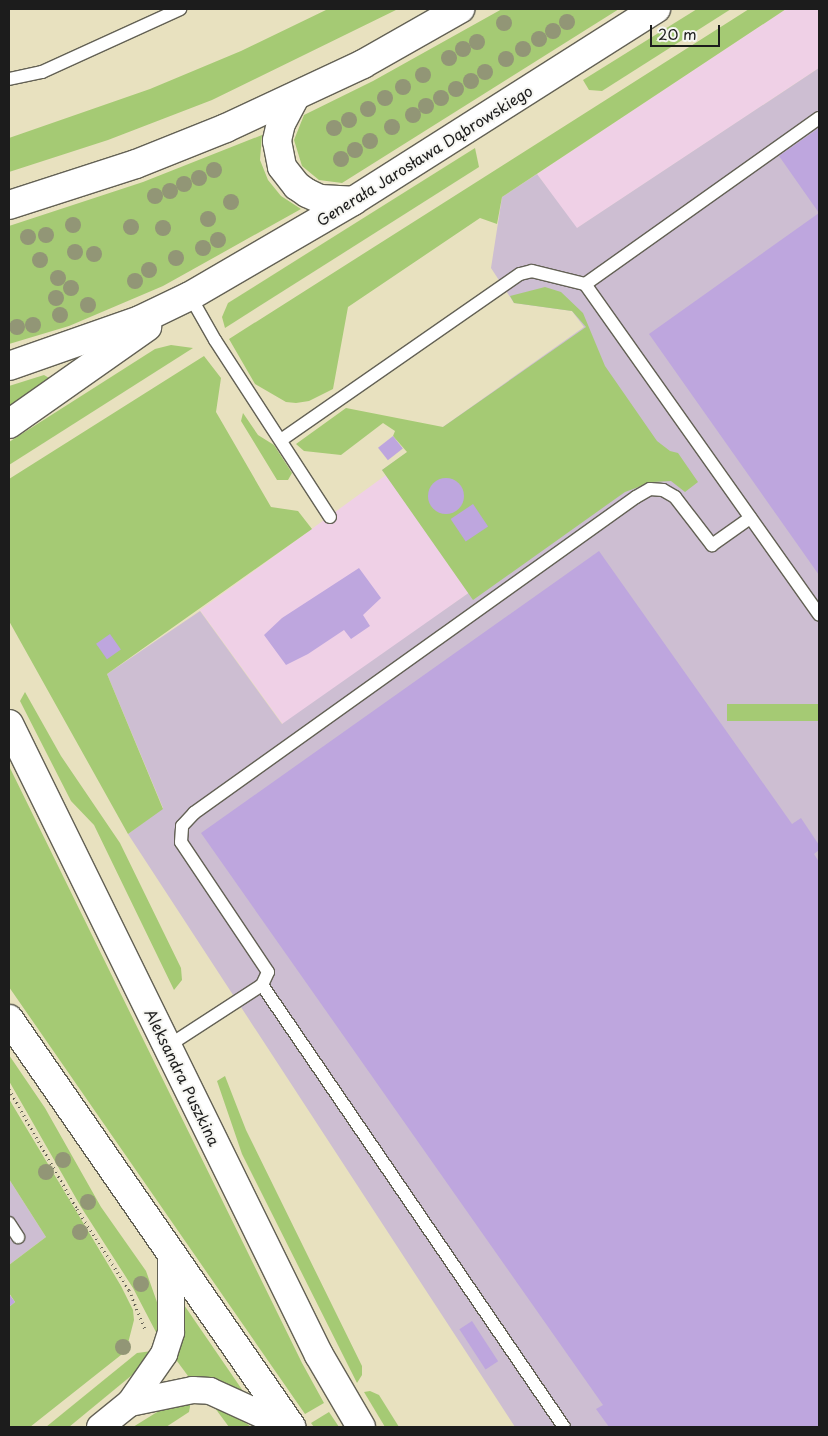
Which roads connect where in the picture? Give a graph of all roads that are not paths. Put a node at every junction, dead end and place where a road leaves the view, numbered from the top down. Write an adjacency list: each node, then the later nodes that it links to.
1 (180, 9): 4 (lane)
2 (460, 9): 6 (main road)
3 (656, 9): 8 (main road, Generała Jarosława Dąbrowskiego)
4 (158, 14): 5 (lane)
5 (9, 79)
6 (294, 99): 8 (main road); 9 (main road)
7 (819, 118): 10 (lane)
8 (353, 201): 11 (main road, Generała Jarosława Dąbrowskiego)
9 (9, 205)
10 (585, 284): 14 (lane); 16 (lane)
11 (190, 296): 12 (main road, Generała Jarosława Dąbrowskiego); 13 (main road, Generała Jarosława Dąbrowskiego); 14 (lane)
12 (9, 366)
13 (9, 424)
14 (281, 440): 15 (lane)
15 (330, 516)
16 (750, 518): 17 (lane); 19 (lane)
17 (819, 614)
18 (9, 724): 21 (main road, Aleksandra Puszkina)
19 (262, 984): 21 (lane); 29 (lane)
20 (9, 1019): 24 (main road)
21 (168, 1046): 28 (main road, Aleksandra Puszkina)
22 (9, 1223): 23 (lane)
23 (18, 1237)
24 (171, 1253): 25 (street); 27 (main road)
25 (130, 1403): 26 (street); 27 (street)
26 (100, 1427)
27 (290, 1427)
28 (361, 1427)
29 (564, 1427)

